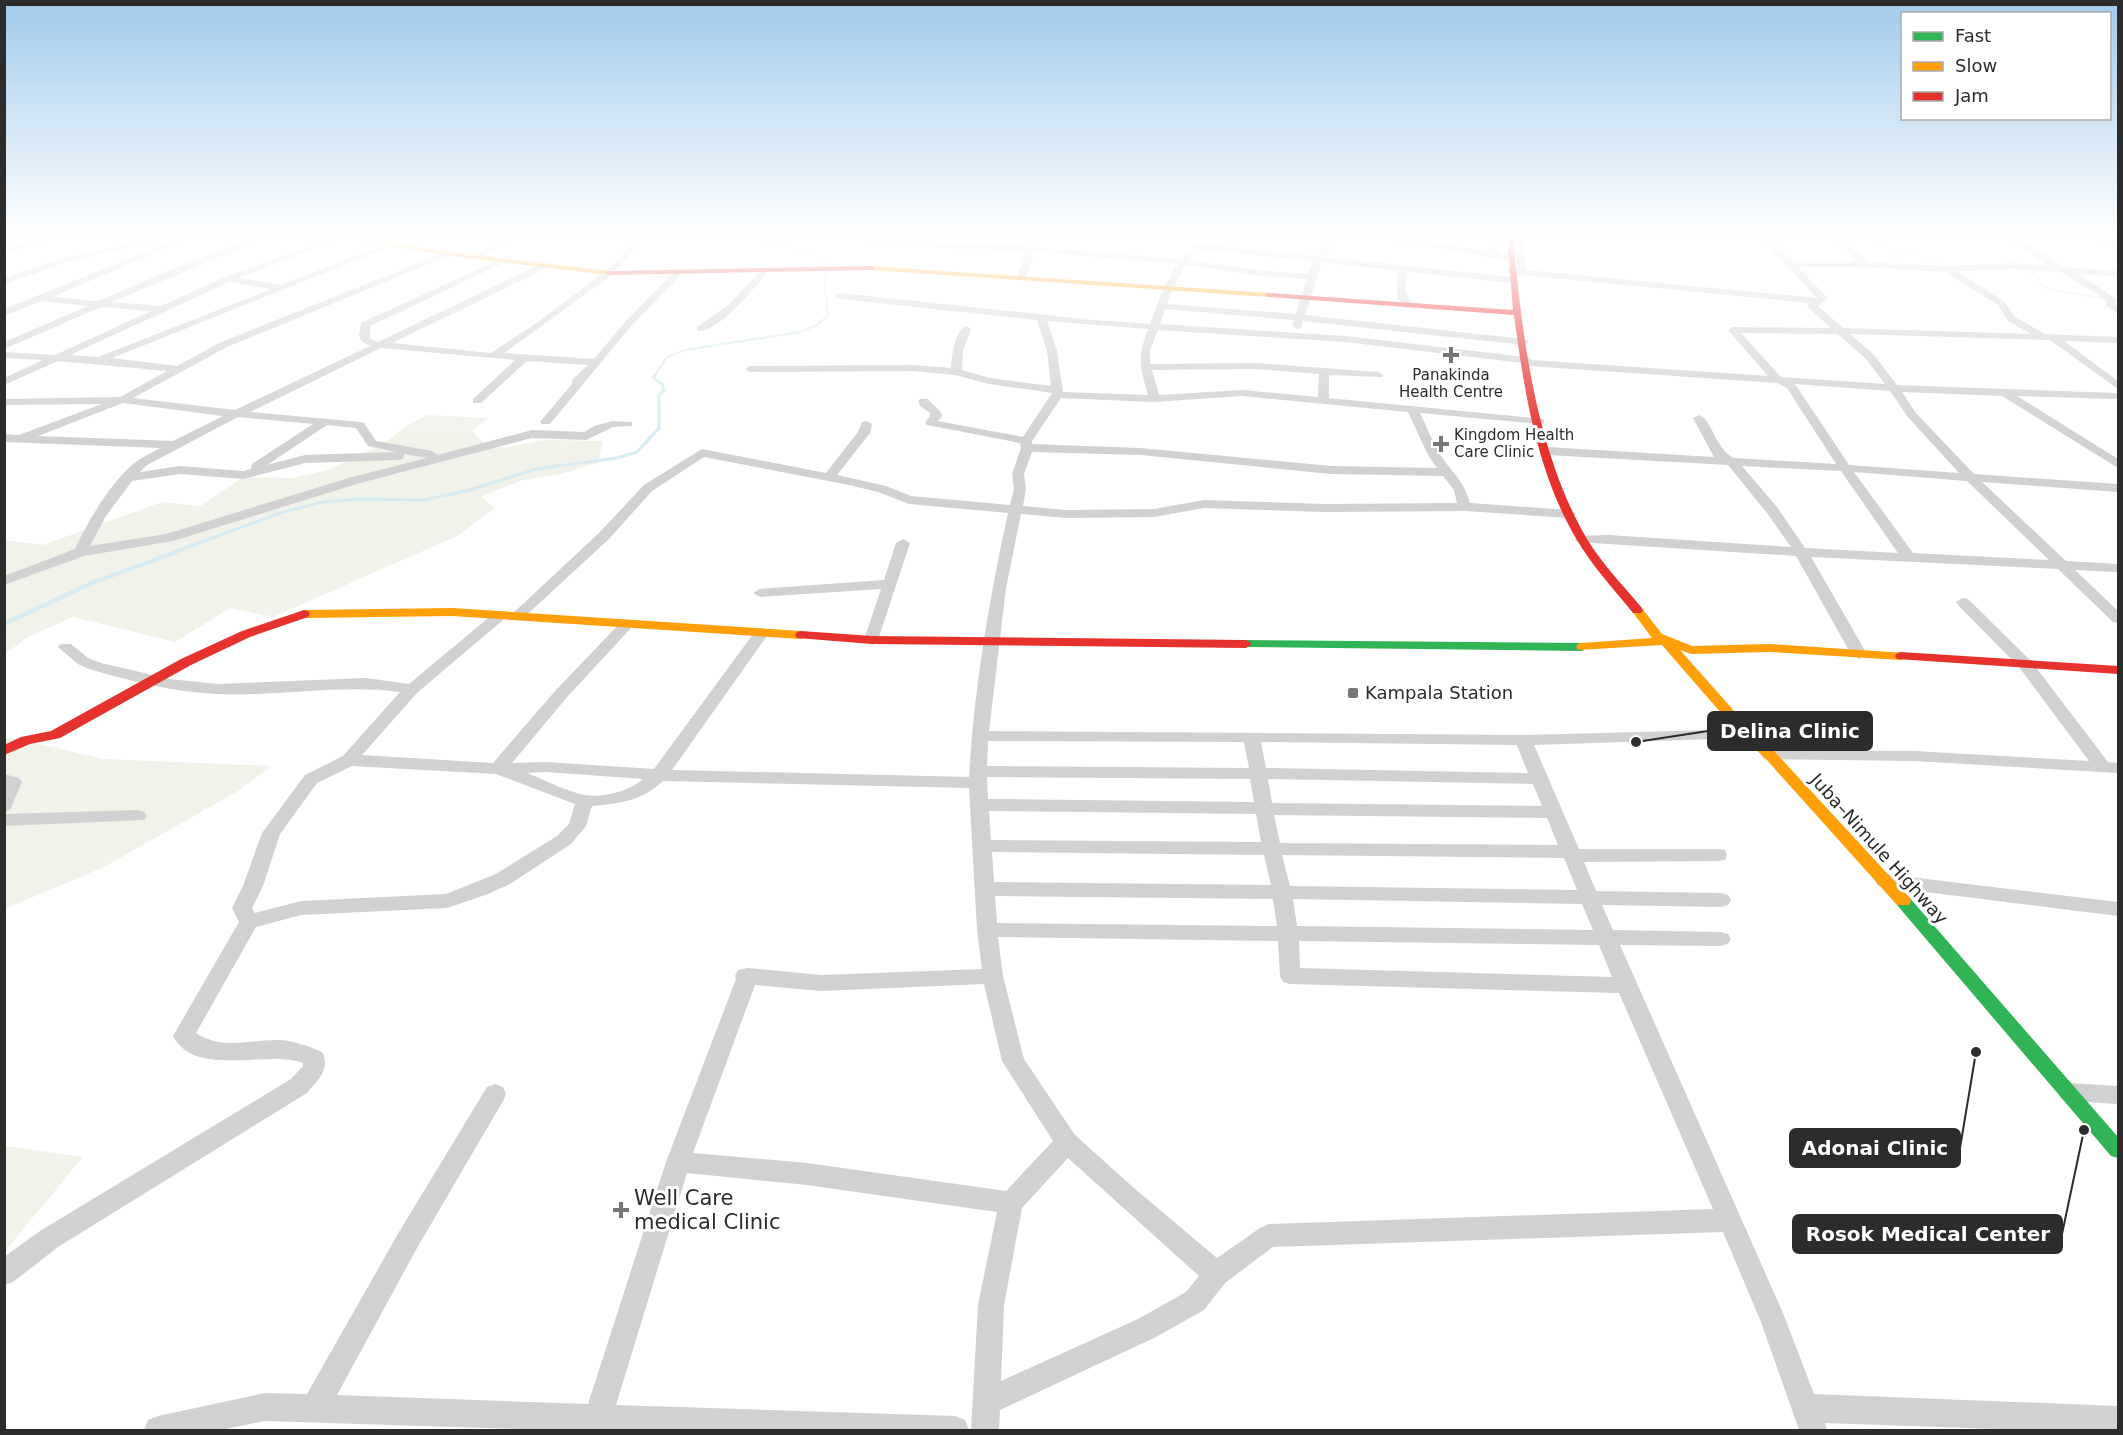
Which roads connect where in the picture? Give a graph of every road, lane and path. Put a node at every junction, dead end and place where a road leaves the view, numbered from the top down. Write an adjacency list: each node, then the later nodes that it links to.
1 (29, 304): 21 (street)
2 (96, 304): 34 (street)
3 (108, 304): 20 (street)
4 (172, 304): 20 (street)
5 (241, 304): 39 (street)
6 (325, 304): 43 (street)
7 (411, 304): 33 (street)
8 (467, 304): 33 (street)
9 (568, 304): 36 (street)
10 (647, 304): 41 (street)
11 (735, 304): 26 (street)
12 (916, 304): 23 (street)
13 (1304, 304): 24 (street)
14 (1391, 304): 18 (street)
15 (1516, 304): 22 (street, Juba–Nimule Highway)
16 (1815, 304): 28 (street)
17 (2002, 304): 30 (street)
18 (1406, 305): 22 (street)
19 (1161, 306): 24 (street); 25 (street)
20 (161, 309): 37 (street)
21 (4, 313)
22 (1517, 313): 32 (street, Juba–Nimule Highway)
23 (1041, 317): 25 (street); 53 (street)
24 (1299, 317): 29 (street); 32 (street)
25 (1154, 328): 29 (street); 42 (street)
26 (701, 329)
27 (966, 329): 46 (street)
28 (1841, 332): 30 (street); 48 (street); 52 (street)
29 (1298, 336): 40 (street)
30 (2050, 338): 31 (street); 51 (street)
31 (2118, 340)
32 (1524, 342): 40 (street, Juba–Nimule Highway)
33 (378, 345): 36 (street); 63 (street)
34 (4, 346)
35 (4, 355): 37 (street)
36 (493, 356): 38 (street)
37 (61, 358): 39 (street); 49 (street)
38 (524, 358): 41 (street); 59 (street)
39 (99, 360): 43 (street)
40 (1528, 361): 48 (street); 65 (street, Juba–Nimule Highway)
41 (597, 362): 50 (street); 67 (street)
42 (1145, 367): 45 (street); 56 (street)
43 (176, 369): 58 (street)
44 (750, 369): 46 (street)
45 (1324, 371): 47 (street); 57 (street)
46 (956, 372): 53 (street)
47 (1378, 375)
48 (1777, 379): 52 (street); 78 (street)
49 (4, 382)
50 (576, 382)
51 (2118, 386)
52 (1894, 388): 54 (street); 83 (street)
53 (1058, 393): 56 (street); 71 (street)
54 (2005, 394): 55 (street); 77 (street)
55 (2118, 396)
56 (1154, 399): 57 (street)
57 (1323, 399): 62 (street)
58 (122, 400): 61 (street); 63 (street); 70 (street)
59 (477, 401)
60 (924, 401): 71 (street)
61 (4, 402)
62 (1413, 410): 65 (street); 79 (street)
63 (234, 414): 66 (street); 72 (street)
64 (1699, 418): 76 (street)
65 (1540, 421): 73 (street, Juba–Nimule Highway)
66 (324, 422): 75 (street); 80 (street)
67 (546, 423)
68 (628, 424): 74 (street)
69 (866, 424): 82 (street)
70 (11, 439): 72 (street)
71 (1027, 445): 79 (street); 86 (street)
72 (174, 446): 81 (street)
73 (1547, 451): 76 (street); 87 (street, Juba–Nimule Highway)
74 (454, 454): 75 (street); 90 (street)
75 (432, 455): 80 (street)
76 (1732, 462): 78 (street); 91 (street)
77 (2118, 464)
78 (1845, 468): 83 (street); 92 (street)
79 (1449, 472): 85 (street)
80 (243, 475): 81 (street)
81 (128, 478): 90 (street)
82 (828, 478): 86 (street); 100 (street)
83 (1971, 478): 84 (street); 93 (street)
84 (2118, 488)
85 (1465, 507): 86 (street); 87 (street)
86 (1016, 510): 105 (street)
87 (1569, 514): 88 (street, Juba–Nimule Highway)
88 (1582, 539): 91 (street); 106 (street, Juba–Nimule Highway)
89 (903, 543): 96 (street)
90 (81, 552): 95 (street)
91 (1801, 552): 92 (street); 108 (street)
92 (1909, 558): 93 (street)
93 (2060, 565): 94 (street); 101 (street)
94 (2118, 568)
95 (4, 581)
96 (890, 584): 97 (street); 104 (street)
97 (760, 593)
98 (1963, 602): 109 (street)
99 (498, 617): 100 (street); 111 (street); 112 (street)
100 (516, 617): 102 (street)
101 (2118, 619)
102 (627, 624): 103 (street); 121 (street)
103 (760, 633): 104 (street); 122 (street)
104 (872, 640): 105 (street)
105 (991, 641): 106 (street); 114 (street)
106 (1665, 641): 108 (street); 113 (street, Juba–Nimule Highway)
107 (66, 647): 111 (street)
108 (1859, 654): 109 (street)
109 (2025, 664): 110 (street); 120 (street)
110 (2118, 670)
111 (151, 681): 112 (street); 117 (street)
112 (412, 689): 119 (street)
113 (1746, 733): 116 (street); 118 (street, Juba–Nimule Highway)
114 (980, 736): 115 (street); 124 (street)
115 (1252, 738): 116 (street); 123 (street)
116 (1523, 740): 125 (street)
117 (4, 751)
118 (1770, 755): 120 (street); 138 (street, Juba–Nimule Highway)
119 (349, 760): 121 (street); 144 (street)
120 (2110, 767)
121 (498, 769): 122 (street); 127 (street)
122 (659, 775): 124 (street); 127 (street)
123 (1258, 775): 124 (street); 125 (street); 130 (street)
124 (978, 777): 128 (street)
125 (1539, 779): 131 (street)
126 (4, 780): 129 (street)
127 (585, 801): 144 (street)
128 (979, 805): 130 (street); 134 (street)
129 (4, 806)
130 (1264, 807): 131 (street); 135 (street)
131 (1553, 812): 136 (street)
132 (138, 816): 133 (street)
133 (4, 820)
134 (982, 846): 135 (street); 139 (street)
135 (1271, 847): 136 (street); 140 (street)
136 (1571, 854): 137 (street); 141 (street)
137 (1718, 855)
138 (1885, 881): 143 (street); 151 (street, Juba–Nimule Highway)
139 (986, 889): 140 (street); 145 (street)
140 (1282, 892): 141 (street); 146 (street)
141 (1589, 896): 142 (street); 147 (street)
142 (1721, 900)
143 (2118, 909)
144 (249, 922): 159 (street)
145 (987, 930): 146 (street); 149 (street)
146 (1288, 933): 147 (street); 150 (street)
147 (1606, 937): 148 (street); 150 (street)
148 (1721, 939)
149 (993, 976): 154 (street); 156 (street)
150 (1626, 985): 158 (street)
151 (2068, 1092): 153 (street); 155 (street, Juba–Nimule Highway)
152 (495, 1094): 162 (street)
153 (2118, 1095)
154 (1068, 1142): 157 (street); 160 (street)
155 (2118, 1150)
156 (678, 1162): 157 (street); 165 (street)
157 (1011, 1203): 161 (street)
158 (1729, 1220): 160 (street); 163 (street)
159 (4, 1273)
160 (1216, 1274): 161 (street)
161 (986, 1402): 168 (street)
162 (315, 1408): 165 (street); 166 (street)
163 (1809, 1419): 164 (street)
164 (2118, 1420)
165 (595, 1425): 167 (street)
166 (158, 1431)
167 (955, 1431)
168 (985, 1431)

